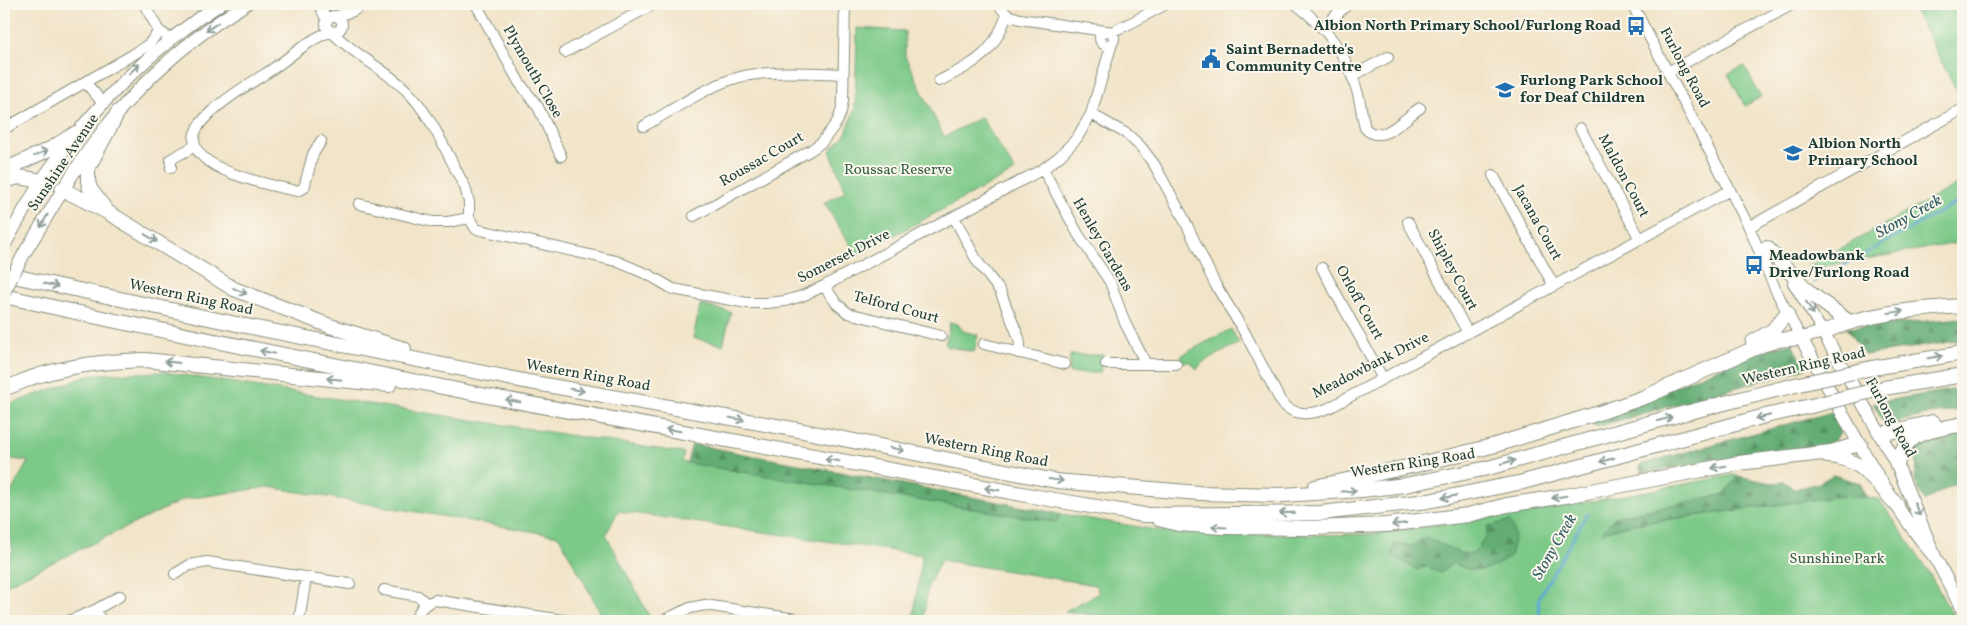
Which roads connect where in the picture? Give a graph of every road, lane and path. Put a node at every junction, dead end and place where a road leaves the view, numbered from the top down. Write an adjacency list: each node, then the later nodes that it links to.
1 (144, 4): 19 (street)
2 (220, 4): 21 (main road, Sunshine Avenue)
3 (246, 4): 22 (main road, one-way to 22)
4 (319, 4): 17 (street)
5 (324, 4): 17 (street)
6 (364, 4): 17 (street)
7 (476, 4): 42 (street, Plymouth Close)
8 (654, 4): 23 (street)
9 (845, 4): 27 (street, Roussac Court)
10 (998, 4): 16 (street)
11 (1166, 4): 20 (street)
12 (1296, 4): 18 (street)
13 (1348, 4): 18 (street)
14 (1632, 4): 26 (street, Furlong Road)
15 (1793, 4): 26 (street)
16 (1007, 15): 20 (street); 30 (street)
17 (334, 24): 41 (street); 55 (street)
18 (1323, 27): 28 (street)
19 (159, 31): 21 (street); 29 (street)
20 (1108, 37): 35 (street, Somerset Drive)
21 (170, 39): 22 (main road); 31 (main road, Sunshine Avenue, one-way to 21)
22 (179, 52): 25 (main road)
23 (565, 52)
24 (1388, 57): 28 (street)
25 (166, 63): 31 (main road); 34 (main road, Sunshine Avenue)
26 (1668, 72): 50 (street, Furlong Road)
27 (843, 74): 36 (street); 53 (street, Roussac Court)
28 (1352, 76): 32 (street)
29 (85, 82): 31 (street); 38 (street)
30 (940, 82)
31 (102, 102): 39 (main road, Sunshine Avenue)
32 (1420, 108)
33 (1963, 109): 57 (street)
34 (118, 112): 49 (main road, Sunshine Avenue); 52 (highway)
35 (1091, 114): 44 (street, Somerset Drive); 83 (street, Meadowbank Drive)
36 (644, 126)
37 (1580, 128): 58 (street, Maldon Court)
38 (4, 129)
39 (76, 133): 45 (highway, one-way to 39); 48 (main road, Sunshine Avenue)
40 (322, 142): 41 (street)
41 (195, 146): 43 (street)
42 (562, 156)
43 (171, 168)
44 (1043, 169): 54 (street, Somerset Drive); 79 (street, Henley Gardens)
45 (4, 170)
46 (1493, 175): 64 (street, Jacana Court)
47 (4, 181): 48 (highway)
48 (42, 181): 49 (main road); 59 (main road, Sunshine Avenue)
49 (62, 190): 52 (highway); 65 (main road, Sunshine Avenue, one-way to 65, bridge)
50 (1730, 190): 57 (street, Furlong Road); 58 (street, Meadowbank Drive)
51 (359, 204): 55 (street)
52 (109, 213): 85 (highway, one-way to 85)
53 (694, 216)
54 (954, 217): 63 (street, Somerset Drive); 75 (street)
55 (469, 218): 63 (street, Somerset Drive)
56 (1408, 222): 70 (street, Shipley Court)
57 (1749, 227): 60 (street, Furlong Road); 68 (street, Furlong Road)
58 (1640, 240): 64 (street, Meadowbank Drive)
59 (4, 246)
60 (1768, 248): 69 (highway); 71 (street, Furlong Road, one-way to 71)
61 (1322, 268): 83 (street, Orloff Court)
62 (4, 274): 85 (highway, Western Ring Road, one-way to 85)
63 (824, 286): 72 (street, Telford Court)
64 (1554, 286): 70 (street, Meadowbank Drive)
65 (4, 292)
66 (4, 296): 88 (highway, one-way to 66)
67 (1963, 306): 69 (highway, one-way to 67)
68 (1787, 313): 73 (street, Furlong Road); 84 (highway)
69 (1849, 322): 71 (highway)
70 (1468, 332): 83 (street, Meadowbank Drive)
71 (1823, 332): 73 (main road); 91 (main road, Furlong Road)
72 (942, 336)
73 (1801, 338): 84 (highway); 92 (main road, Furlong Road)
74 (984, 344): 75 (street)
75 (1018, 353): 77 (street)
76 (1963, 353): 95 (highway, Western Ring Road, one-way to 76, bridge)
77 (1065, 364)
78 (1106, 364): 79 (street)
79 (1146, 364): 80 (street)
80 (1176, 364)
81 (68, 369): 86 (highway); 87 (highway); 88 (highway, one-way to 81)
82 (1963, 375): 97 (highway, one-way to 97, bridge)
83 (1383, 379)
84 (1682, 380): 95 (highway)
85 (529, 382): 95 (highway, Western Ring Road, one-way to 95)
86 (4, 388)
87 (4, 395)
88 (486, 396): 97 (highway, one-way to 88)
89 (1963, 418): 91 (highway)
90 (1963, 424): 94 (highway)
91 (1881, 434): 92 (main road); 94 (main road, Furlong Road)
92 (1860, 444): 93 (highway); 96 (main road, Furlong Road)
93 (1802, 455): 96 (highway); 97 (highway, one-way to 97)
94 (1897, 465): 98 (main road, Furlong Road, one-way to 98)
95 (1282, 495)
96 (1897, 505): 98 (main road, Furlong Road)
97 (1144, 515)
98 (1936, 559): 107 (main road, Furlong Road)
99 (176, 574): 100 (street)
100 (306, 578): 101 (street); 110 (street)
101 (350, 584)
102 (384, 590): 104 (street)
103 (120, 596): 106 (street)
104 (426, 603): 111 (street); 112 (street)
105 (728, 609): 113 (street); 114 (street); 115 (street)
106 (95, 610): 108 (street); 109 (street)
107 (1963, 610)
108 (69, 621)
109 (102, 621)
110 (299, 621)
111 (415, 621)
112 (569, 621)
113 (662, 621)
114 (729, 621)
115 (808, 621)

